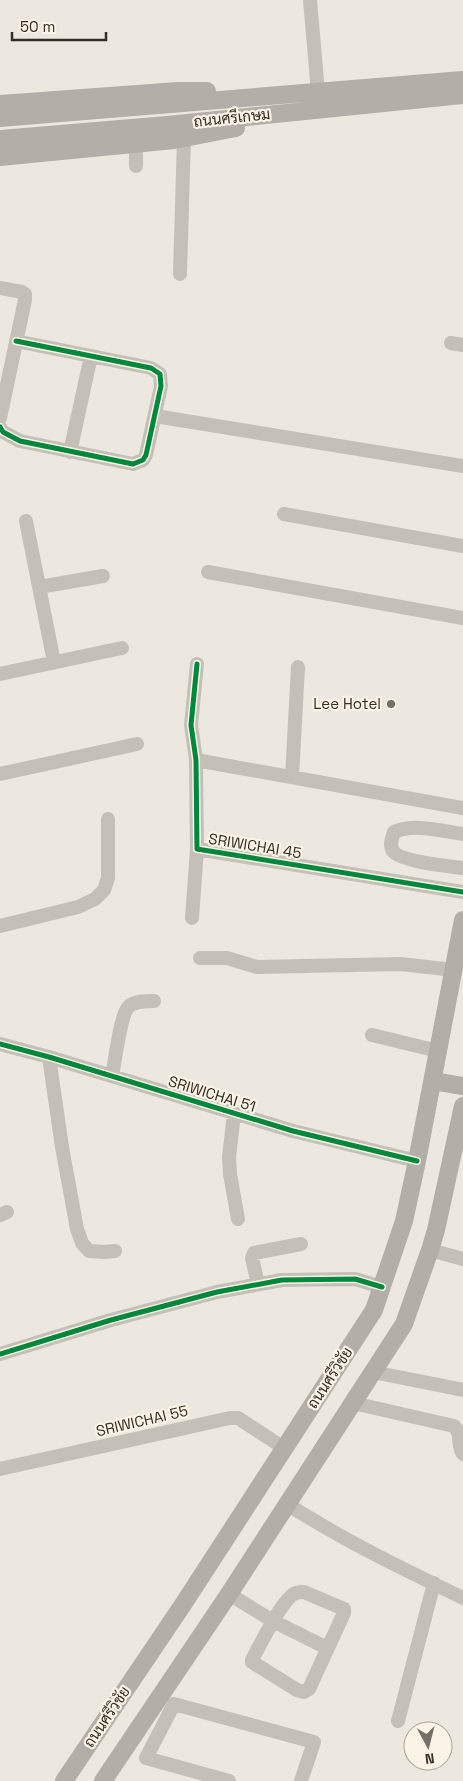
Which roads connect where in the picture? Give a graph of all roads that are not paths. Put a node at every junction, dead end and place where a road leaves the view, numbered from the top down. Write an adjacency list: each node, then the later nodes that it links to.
1 (310, 0): 5 (street)
2 (463, 74): 4 (main road)
3 (463, 80): 4 (main road, ถนนศรีเกษม)
4 (414, 91): 5 (main road, ถนนศรีเกษม); 6 (main road, ถนนศรีเกษม); 7 (main road); 9 (main road, ถนนศรีเกษม)
5 (312, 92): 8 (main road); 10 (main road, ถนนศรีเกษม)
6 (463, 95)
7 (463, 99)
8 (0, 104)
9 (352, 106): 11 (main road); 12 (main road, ถนนศรีเกษม)
10 (0, 118)
11 (184, 138): 13 (main road); 16 (street)
12 (8, 139)
13 (136, 144): 14 (main road); 15 (street)
14 (0, 157)
15 (136, 166)
16 (180, 274)
17 (0, 288): 18 (street)
18 (16, 341): 19 (street); 20 (street)
19 (91, 356): 21 (street); 24 (street)
20 (2, 397): 22 (street)
21 (155, 416): 24 (street); 25 (street)
22 (0, 418)
23 (0, 427): 24 (street)
24 (70, 452)
25 (463, 466)
26 (284, 514): 28 (street)
27 (26, 521): 31 (street)
28 (463, 546)
29 (208, 572): 32 (street)
30 (103, 576): 31 (street)
31 (39, 587): 34 (street)
32 (463, 618)
33 (122, 648): 34 (street)
34 (54, 662): 37 (street)
35 (197, 664): 39 (street, SRIWICHAI 45)
36 (298, 667): 41 (street)
37 (0, 674)
38 (137, 744): 40 (street)
39 (196, 760): 41 (street); 45 (street, SRIWICHAI 45)
40 (0, 774)
41 (292, 777): 42 (street)
42 (463, 808)
43 (108, 820): 50 (street)
44 (463, 834): 46 (street)
45 (197, 849): 47 (street, SRIWICHAI 45); 48 (street)
46 (463, 868)
47 (463, 892)
48 (192, 918)
49 (463, 920): 52 (main road, ถนนศรีวิชัย)
50 (0, 926)
51 (200, 958): 52 (street)
52 (454, 970): 56 (main road, ถนนศรีวิชัย)
53 (154, 1001): 58 (street)
54 (372, 1035): 56 (street)
55 (0, 1044): 57 (street, SRIWICHAI 51)
56 (438, 1051): 59 (main road, ถนนศรีวิชัย)
57 (50, 1057): 58 (street, SRIWICHAI 51); 67 (street)
58 (112, 1076): 61 (street, SRIWICHAI 51)
59 (433, 1081): 60 (main road); 63 (main road, ถนนศรีวิชัย)
60 (463, 1086)
61 (234, 1114): 63 (street, SRIWICHAI 51); 64 (street)
62 (462, 1114): 66 (main road)
63 (418, 1161): 70 (main road, ถนนศรีวิชัย)
64 (238, 1219)
65 (301, 1244): 69 (street)
66 (430, 1250): 68 (street); 72 (main road)
67 (115, 1251)
68 (463, 1259)
69 (258, 1284): 70 (street); 71 (street)
70 (382, 1286): 75 (main road, ถนนศรีวิชัย)
71 (0, 1354)
72 (372, 1372): 73 (street); 74 (main road)
73 (463, 1390)
74 (353, 1403): 76 (street); 78 (main road)
75 (284, 1448): 77 (street, SRIWICHAI 55); 87 (main road, ถนนศรีวิชัย)
76 (463, 1454)
77 (0, 1469)
78 (287, 1504): 79 (street); 80 (main road)
79 (434, 1583): 81 (street); 84 (street)
80 (229, 1594): 82 (street); 85 (main road)
81 (463, 1598)
82 (273, 1621): 83 (street); 83 (street); 83 (street)
83 (327, 1648)
84 (398, 1721)
85 (141, 1725): 86 (street); 88 (main road)
86 (158, 1734): 89 (street); 90 (street)
87 (64, 1781)
88 (103, 1781)
89 (229, 1781)
90 (301, 1781)

